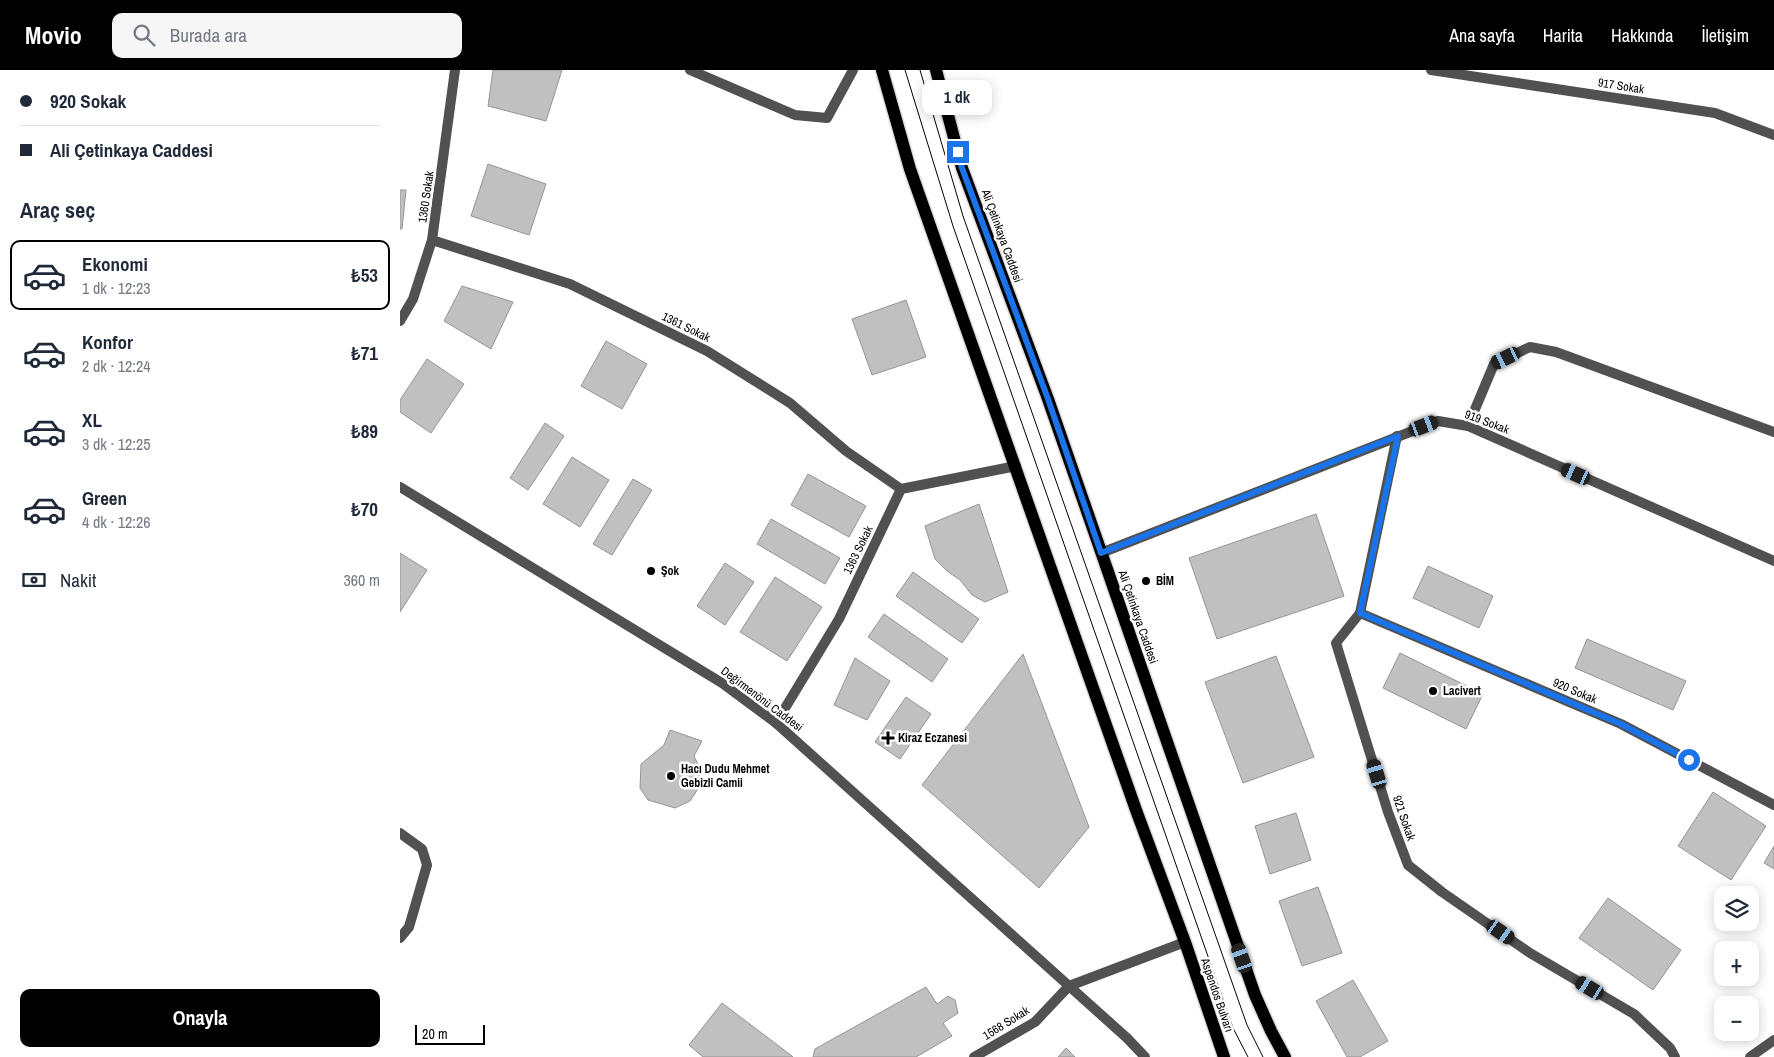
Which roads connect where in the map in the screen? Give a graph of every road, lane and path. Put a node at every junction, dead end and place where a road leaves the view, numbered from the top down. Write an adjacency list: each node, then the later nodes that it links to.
1 (456, 70): 8 (street, 1360 Sokak)
2 (690, 70): 3 (street)
3 (853, 70)
4 (882, 70): 13 (main road, Aspendos Bulvarı)
5 (936, 70): 16 (main road, Ali Çetinkaya Caddesi)
6 (1431, 70): 7 (street, 917 Sokak)
7 (1774, 135)
8 (432, 240): 9 (street, 1360 Sokak); 15 (street, 1361 Sokak)
9 (400, 321)
10 (1468, 426): 11 (street); 12 (street, 919 Sokak); 17 (street, 919 Sokak)
11 (1774, 432)
12 (1398, 436): 16 (street, 919 Sokak); 18 (street, 921 Sokak)
13 (1016, 466): 15 (street); 23 (main road, Aspendos Bulvarı)
14 (400, 488): 19 (street, Değirmenönü Caddesi)
15 (901, 489): 19 (street, 1363 Sokak)
16 (1101, 553): 29 (main road, Ali Çetinkaya Caddesi)
17 (1774, 561)
18 (1360, 613): 20 (street, 920 Sokak); 30 (street, 921 Sokak)
19 (776, 723): 24 (street, Değirmenönü Caddesi)
20 (1774, 805)
21 (400, 833): 22 (street)
22 (400, 938)
23 (1185, 942): 24 (street); 28 (main road, Aspendos Bulvarı)
24 (1069, 986): 26 (street, 1568 Sokak); 27 (street, Değirmenönü Caddesi)
25 (1774, 1040): 31 (street)
26 (974, 1057)
27 (1145, 1057)
28 (1224, 1057)
29 (1285, 1057)
30 (1675, 1057)
31 (1750, 1057)

